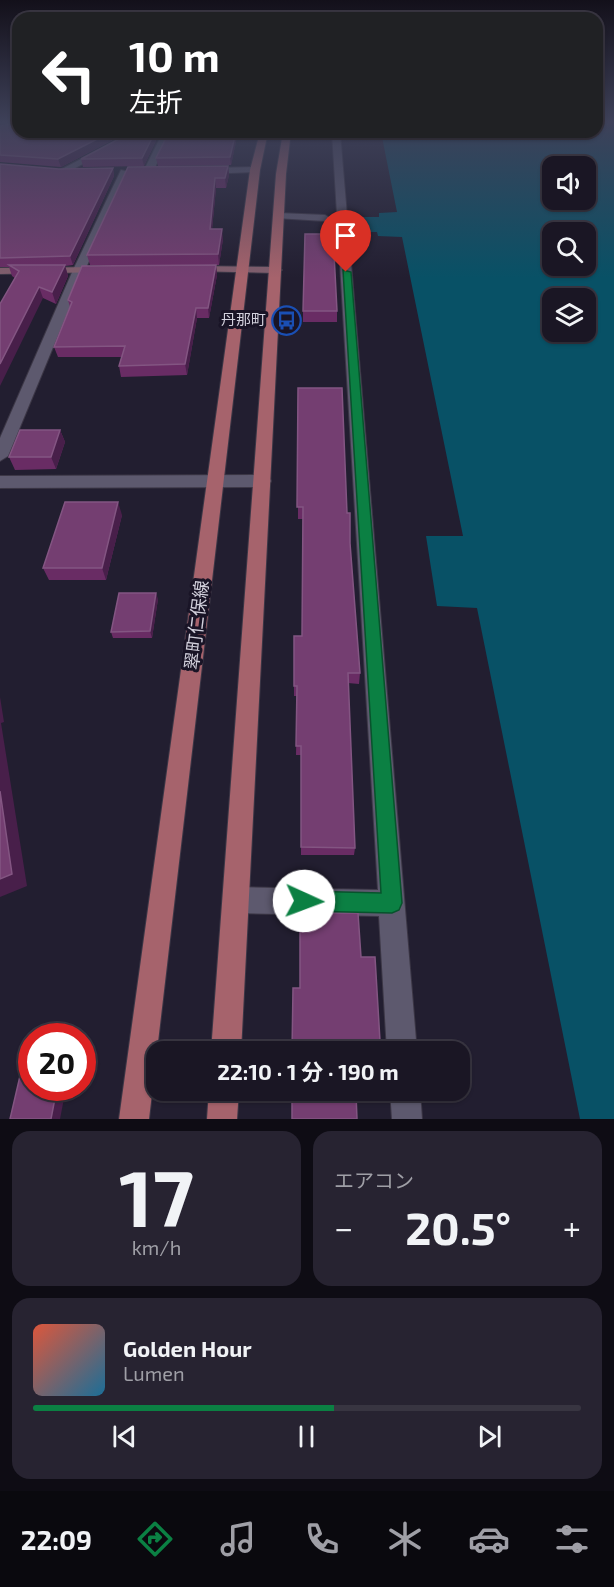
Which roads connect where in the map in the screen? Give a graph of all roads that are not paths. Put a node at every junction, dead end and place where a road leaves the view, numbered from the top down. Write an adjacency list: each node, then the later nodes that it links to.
1 (130, 173): 8 (street)
2 (255, 173): 10 (main road, 翠町仁保線)
3 (281, 173): 5 (main road)
4 (339, 173): 18 (street)
5 (279, 216): 6 (street); 11 (main road)
6 (325, 218)
7 (180, 269): 10 (street)
8 (79, 270): 9 (street); 12 (street); 13 (street)
9 (113, 270)
10 (242, 270): 11 (street); 14 (main road, 翠町仁保線)
11 (276, 270): 15 (main road)
12 (0, 271)
13 (0, 456)
14 (216, 481): 15 (street); 16 (street); 23 (main road, 翠町仁保線)
15 (263, 481): 17 (main road)
16 (0, 482)
17 (236, 900): 18 (street); 19 (main road)
18 (392, 903): 20 (street)
19 (227, 1041)
20 (401, 1041)
21 (223, 1101): 24 (main road)
22 (406, 1101): 25 (street)
23 (134, 1119)
24 (222, 1119)
25 (407, 1119)

